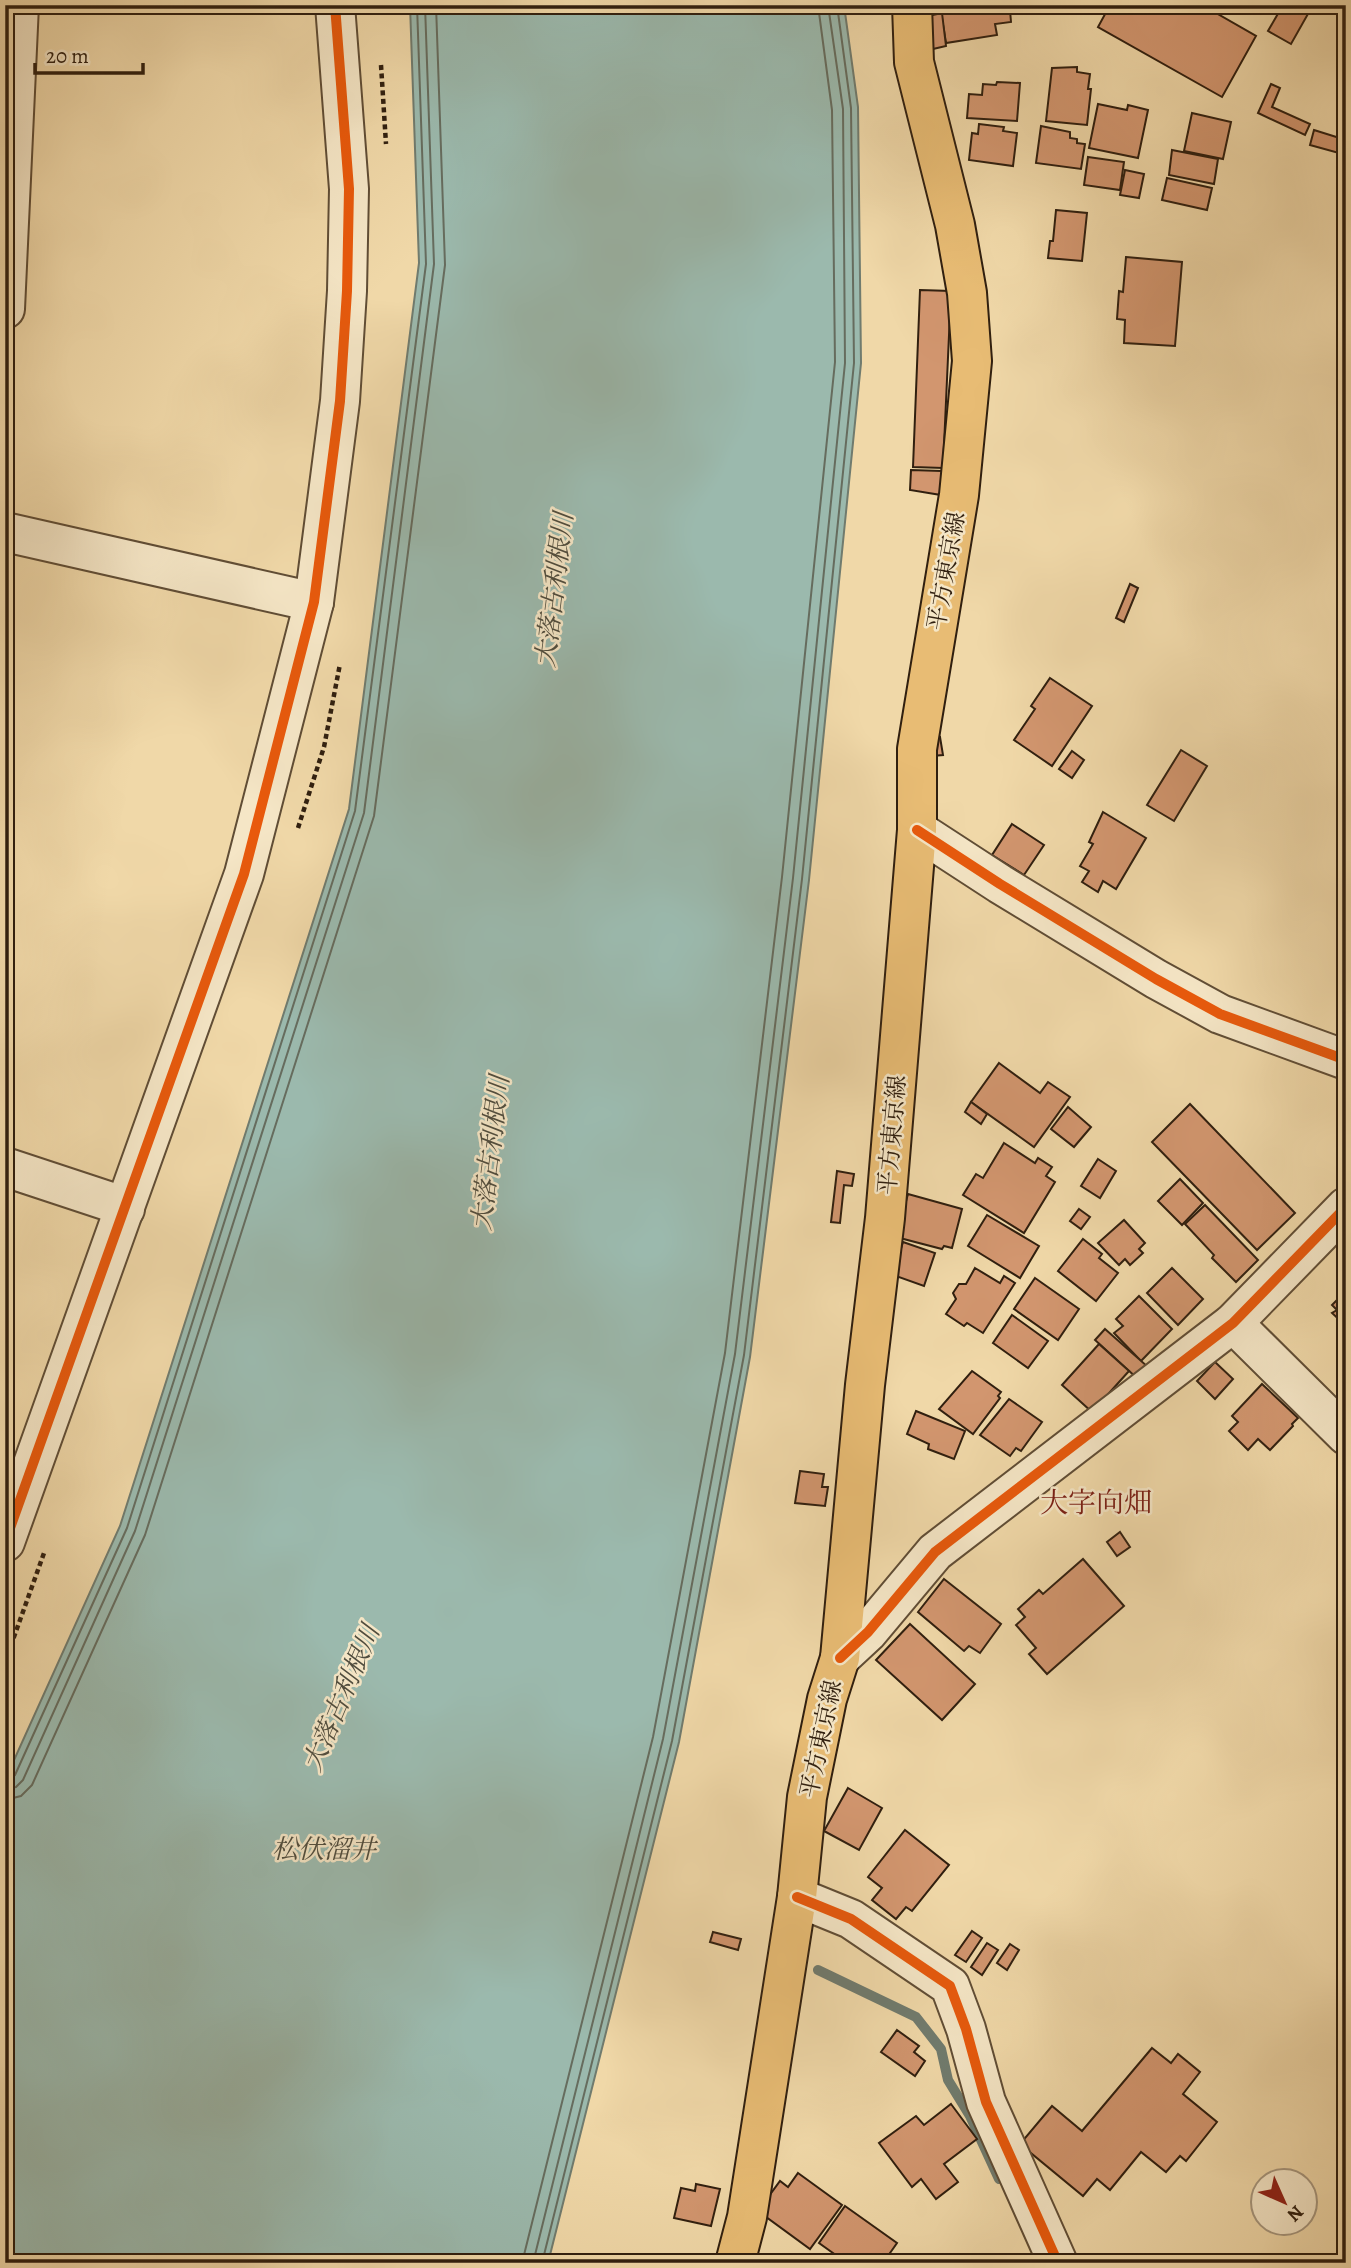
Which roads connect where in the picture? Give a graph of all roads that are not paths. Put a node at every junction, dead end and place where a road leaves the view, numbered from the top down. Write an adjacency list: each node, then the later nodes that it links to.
1 (19, 5): 4 (street)
2 (335, 5): 6 (street)
3 (912, 5): 7 (main road, 平方東京線)
4 (5, 309)
5 (5, 532): 6 (street)
6 (314, 602): 11 (street)
7 (916, 830): 8 (street); 15 (main road, 平方東京線)
8 (1346, 1060)
9 (5, 1167): 11 (street)
10 (1346, 1207): 12 (street)
11 (125, 1209): 14 (street)
12 (1233, 1323): 13 (street); 15 (street)
13 (1346, 1435)
14 (5, 1542)
15 (840, 1658): 16 (main road, 平方東京線)
16 (797, 1897): 17 (main road, 平方東京線); 18 (street)
17 (736, 2263)
18 (1058, 2263)

